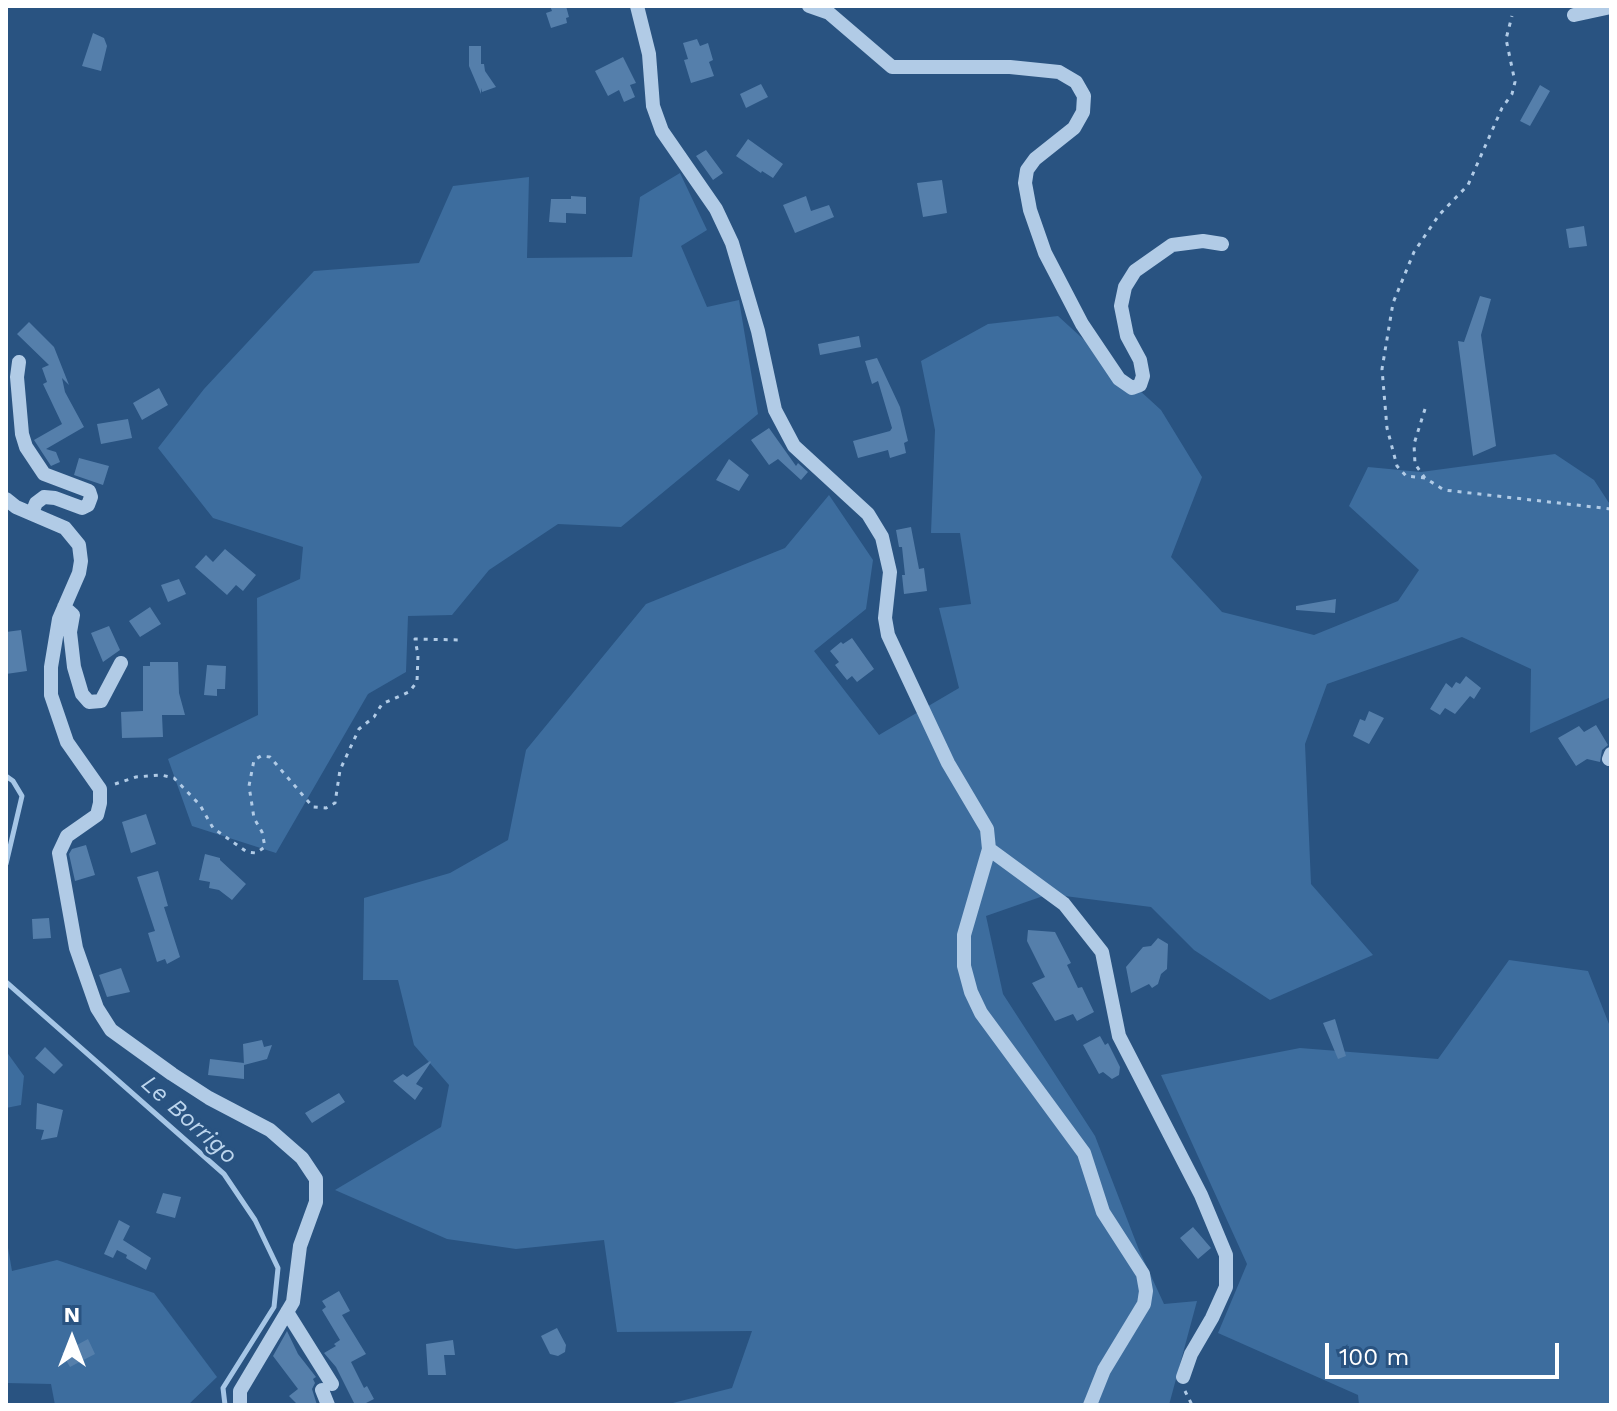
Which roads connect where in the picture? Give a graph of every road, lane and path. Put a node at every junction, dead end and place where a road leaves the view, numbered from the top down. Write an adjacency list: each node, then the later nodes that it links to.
1 (637, 6): 17 (street)
2 (809, 6): 6 (street)
3 (1611, 7): 4 (street)
4 (1574, 15)
5 (1512, 16): 9 (path)
6 (1222, 244)
7 (19, 362): 12 (street)
8 (1425, 409): 9 (path)
9 (1425, 478): 11 (path)
10 (6, 499): 12 (street)
11 (1611, 509)
12 (32, 513): 13 (street)
13 (64, 607): 15 (street); 16 (street)
14 (463, 640): 16 (path)
15 (121, 663)
16 (100, 789): 18 (street)
17 (989, 849): 19 (street); 22 (street)
18 (287, 1312): 20 (street); 21 (street)
19 (1183, 1377)
20 (240, 1405)
21 (328, 1405)
22 (1090, 1405)

